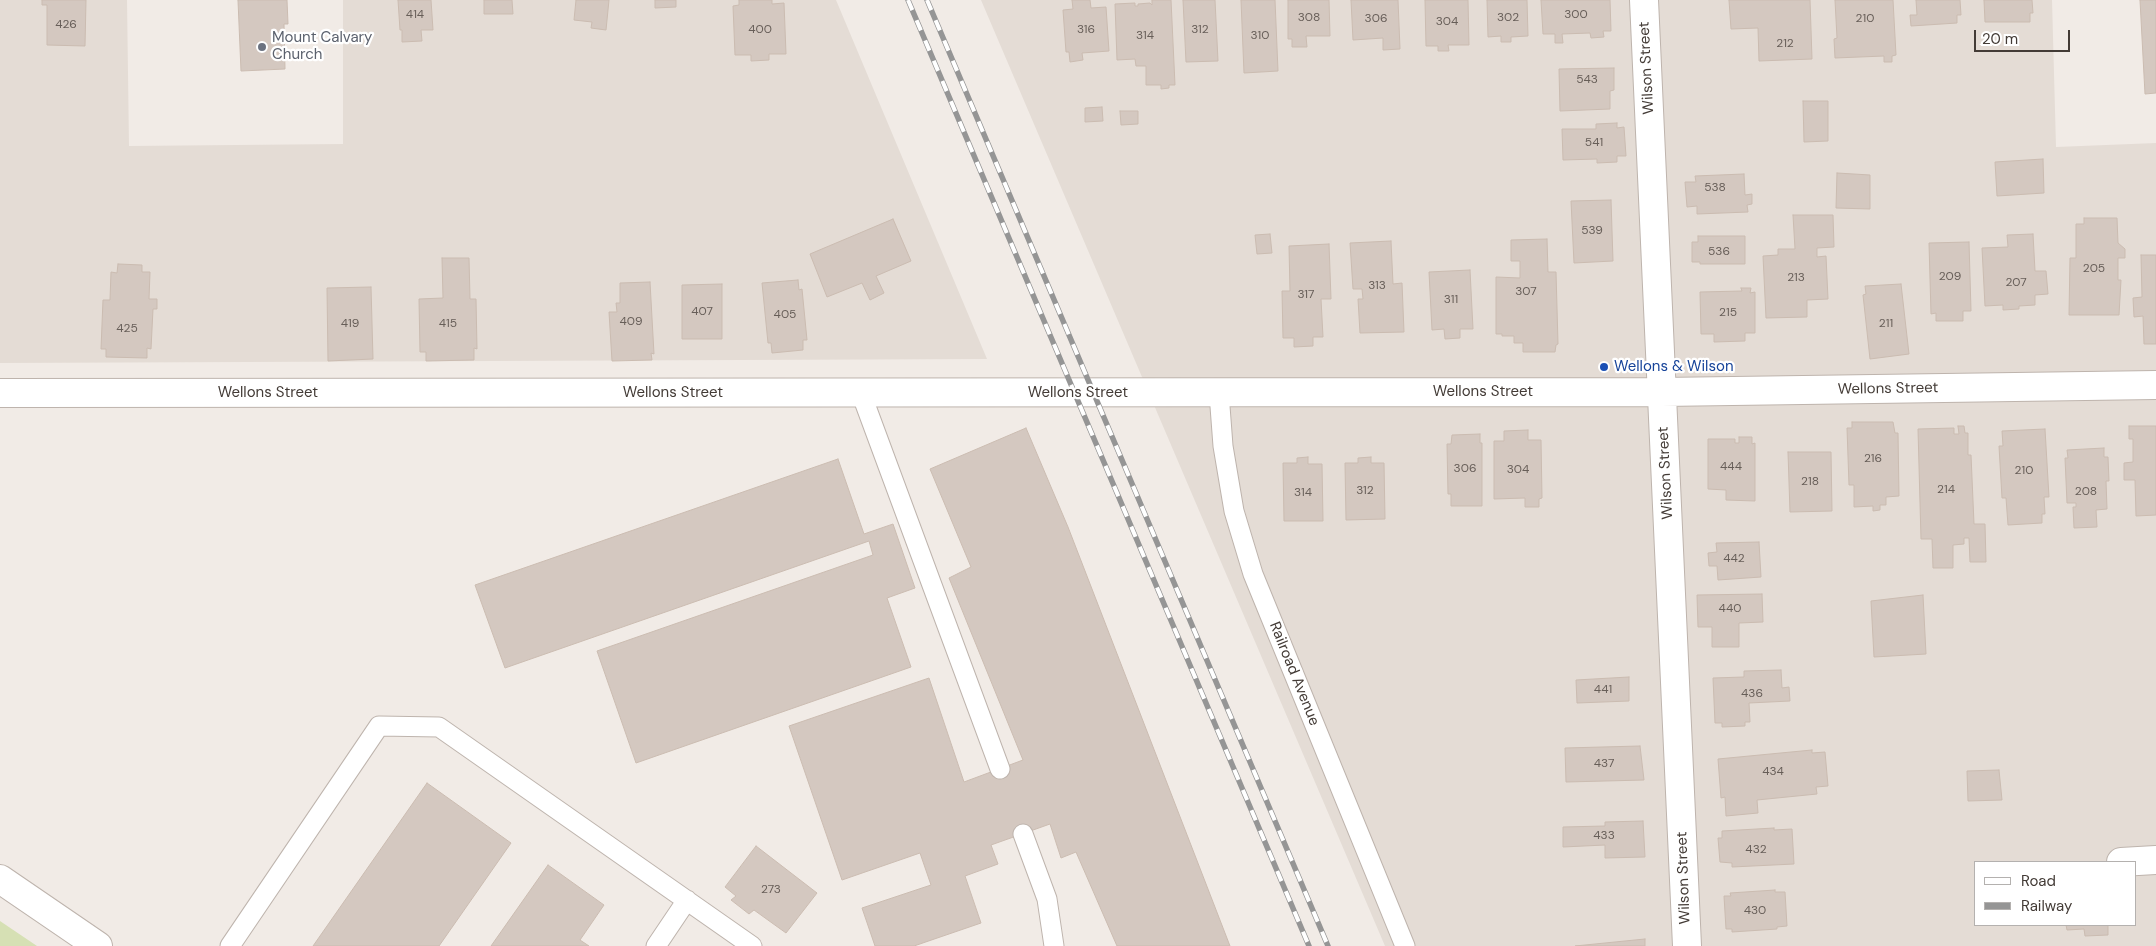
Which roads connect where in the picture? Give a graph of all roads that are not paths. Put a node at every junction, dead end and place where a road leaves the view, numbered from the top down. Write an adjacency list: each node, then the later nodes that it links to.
1 (1644, 0): 3 (street, Wilson Street)
2 (2156, 385): 3 (street, Wellons Street)
3 (1662, 392): 5 (street, Wellons Street); 19 (street, Wilson Street)
4 (861, 393): 5 (street, Wellons Street); 6 (street, Wellons Street); 7 (lane)
5 (1219, 393): 18 (lane, Railroad Avenue)
6 (0, 394)
7 (1000, 769)
8 (1023, 834): 17 (lane)
9 (2156, 860): 10 (street)
10 (2136, 861)
11 (0, 879): 13 (street)
12 (687, 900): 14 (lane); 15 (lane); 16 (lane)
13 (98, 946)
14 (230, 946)
15 (656, 946)
16 (752, 946)
17 (1054, 946)
18 (1405, 946)
19 (1687, 946)

